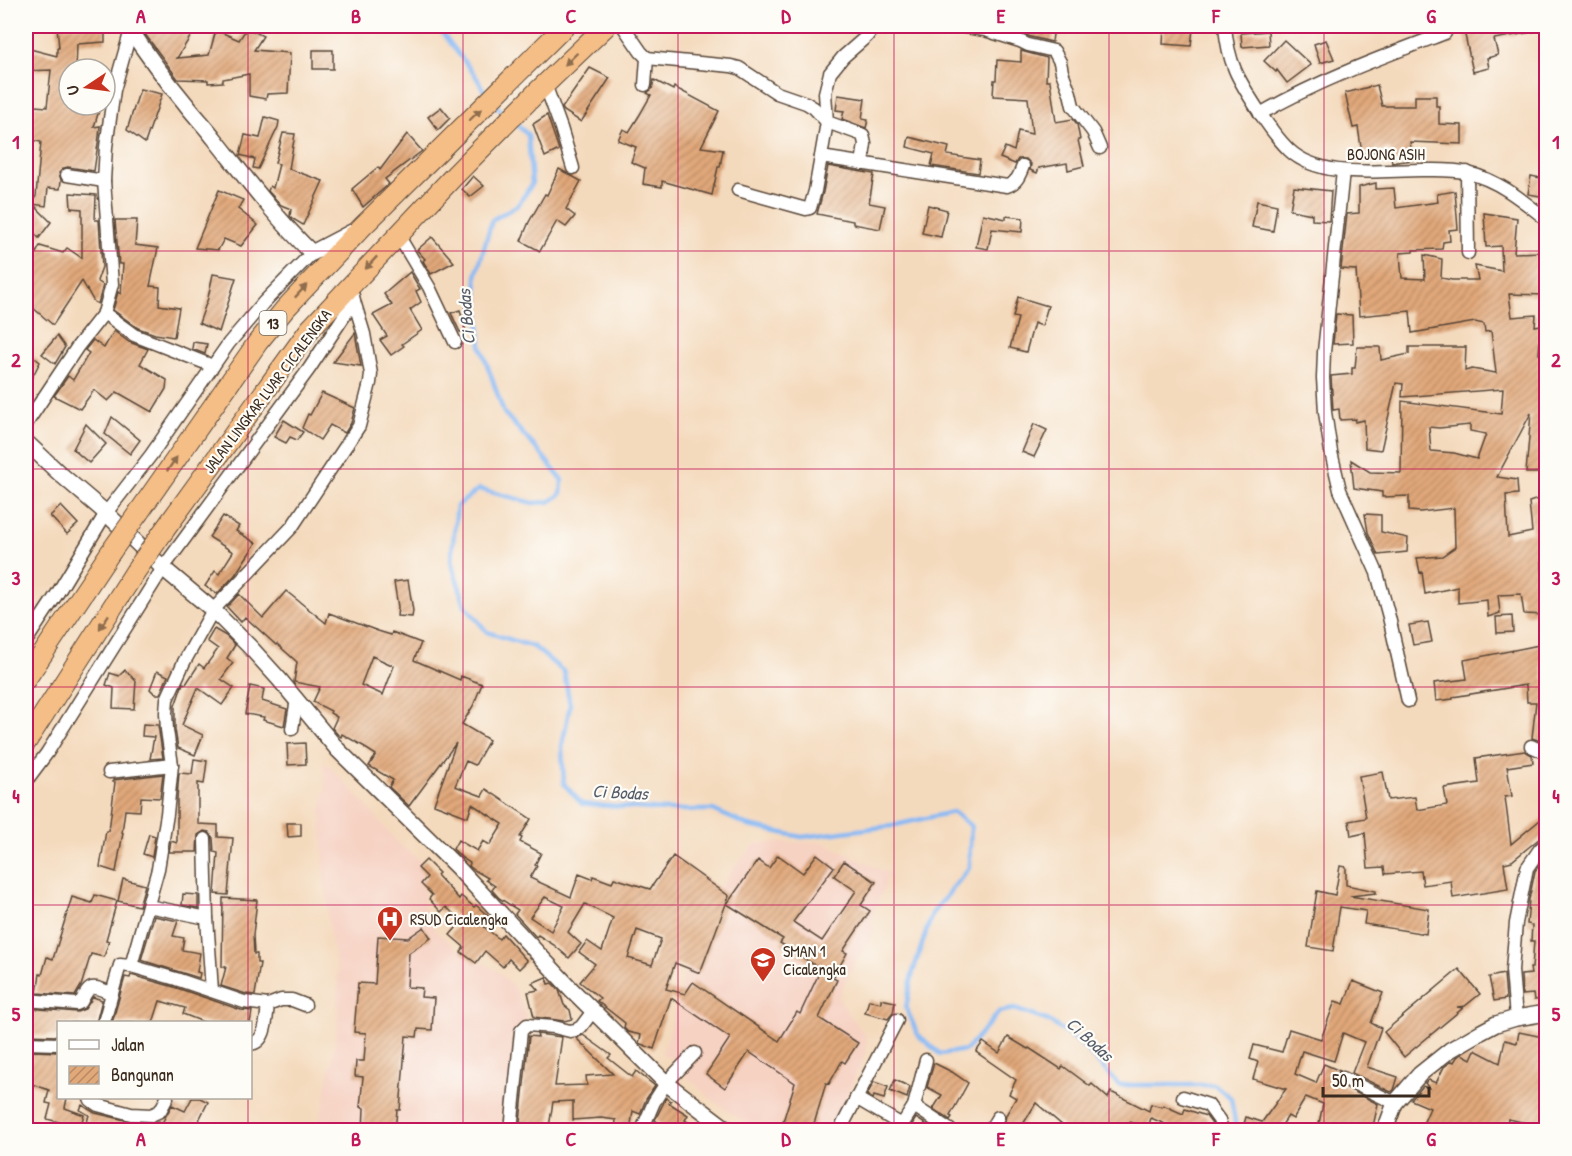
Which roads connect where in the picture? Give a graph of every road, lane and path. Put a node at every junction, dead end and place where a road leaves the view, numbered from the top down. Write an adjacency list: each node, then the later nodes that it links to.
1 (565, 26): 25 (highway, JALAN LINGKAR LUAR CICALENGKA / 13, one-way to 1)
2 (606, 26): 11 (highway, JALAN LINGKAR LUAR CICALENGKA / 13, one-way to 11)
3 (623, 26): 9 (street)
4 (874, 26): 13 (street)
5 (960, 26): 14 (street)
6 (1226, 26): 12 (street, BOJONG ASIH)
7 (130, 28): 22 (street); 27 (street)
8 (1445, 33): 12 (street)
9 (647, 58): 10 (street); 13 (street)
10 (645, 85)
11 (541, 88): 18 (street); 26 (highway, JALAN LINGKAR LUAR CICALENGKA / 13)
12 (1260, 114): 19 (street, BOJONG ASIH)
13 (826, 122): 15 (street); 16 (street)
14 (1100, 148)
15 (821, 157): 16 (street); 23 (street)
16 (862, 164): 17 (street)
17 (1023, 166)
18 (573, 168)
19 (1343, 171): 20 (street, BOJONG ASIH); 41 (street)
20 (1467, 172): 24 (street, BOJONG ASIH); 28 (street)
21 (67, 175): 22 (street)
22 (104, 181): 30 (street)
23 (738, 190)
24 (1546, 219)
25 (362, 227): 27 (street); 39 (highway, JALAN LINGKAR LUAR CICALENGKA / 13, one-way to 25, bridge)
26 (398, 235): 29 (highway, JALAN LINGKAR LUAR CICALENGKA / 13, one-way to 29); 31 (street)
27 (312, 253): 32 (street)
28 (1468, 253)
29 (353, 293): 36 (street); 37 (street); 43 (highway, JALAN LINGKAR LUAR CICALENGKA / 13, one-way to 43, bridge)
30 (104, 313): 32 (street); 33 (street)
31 (455, 342)
32 (213, 366): 35 (street)
33 (26, 423)
34 (26, 442): 35 (street)
35 (106, 513): 36 (street); 38 (street)
36 (163, 568): 37 (street); 48 (street)
37 (213, 610): 40 (street); 46 (street)
38 (26, 641)
39 (26, 679)
40 (297, 699): 42 (street); 59 (street)
41 (1408, 701)
42 (292, 729)
43 (26, 742)
44 (1532, 746): 45 (street)
45 (1546, 751)
46 (172, 765): 47 (street); 51 (street)
47 (108, 772)
48 (26, 781)
49 (205, 839): 52 (street)
50 (1546, 844): 61 (street)
51 (148, 906): 52 (street); 53 (street)
52 (207, 918): 54 (street)
53 (131, 966): 54 (street); 55 (street)
54 (212, 991): 57 (street)
55 (112, 993): 56 (street); 63 (street)
56 (26, 1000)
57 (268, 1005): 58 (street); 66 (street)
58 (305, 1005)
59 (593, 1011): 70 (street); 79 (street)
60 (1546, 1013): 61 (street)
61 (1516, 1018): 75 (street)
62 (897, 1020): 72 (street)
63 (105, 1021)
64 (26, 1043): 65 (street)
65 (57, 1044)
66 (252, 1044)
67 (695, 1053): 70 (street)
68 (926, 1060): 76 (street)
69 (1343, 1078): 75 (street)
70 (666, 1083): 80 (street); 81 (street)
71 (1184, 1097): 85 (street)
72 (856, 1098): 78 (street); 82 (street)
73 (90, 1099): 74 (street)
74 (166, 1099)
75 (1395, 1103): 86 (street)
76 (914, 1106): 78 (street); 83 (street)
77 (998, 1117): 84 (street)
78 (900, 1128)
79 (511, 1131)
80 (642, 1131)
81 (728, 1131)
82 (840, 1131)
83 (950, 1131)
84 (990, 1131)
85 (1222, 1131)
86 (1385, 1131)

